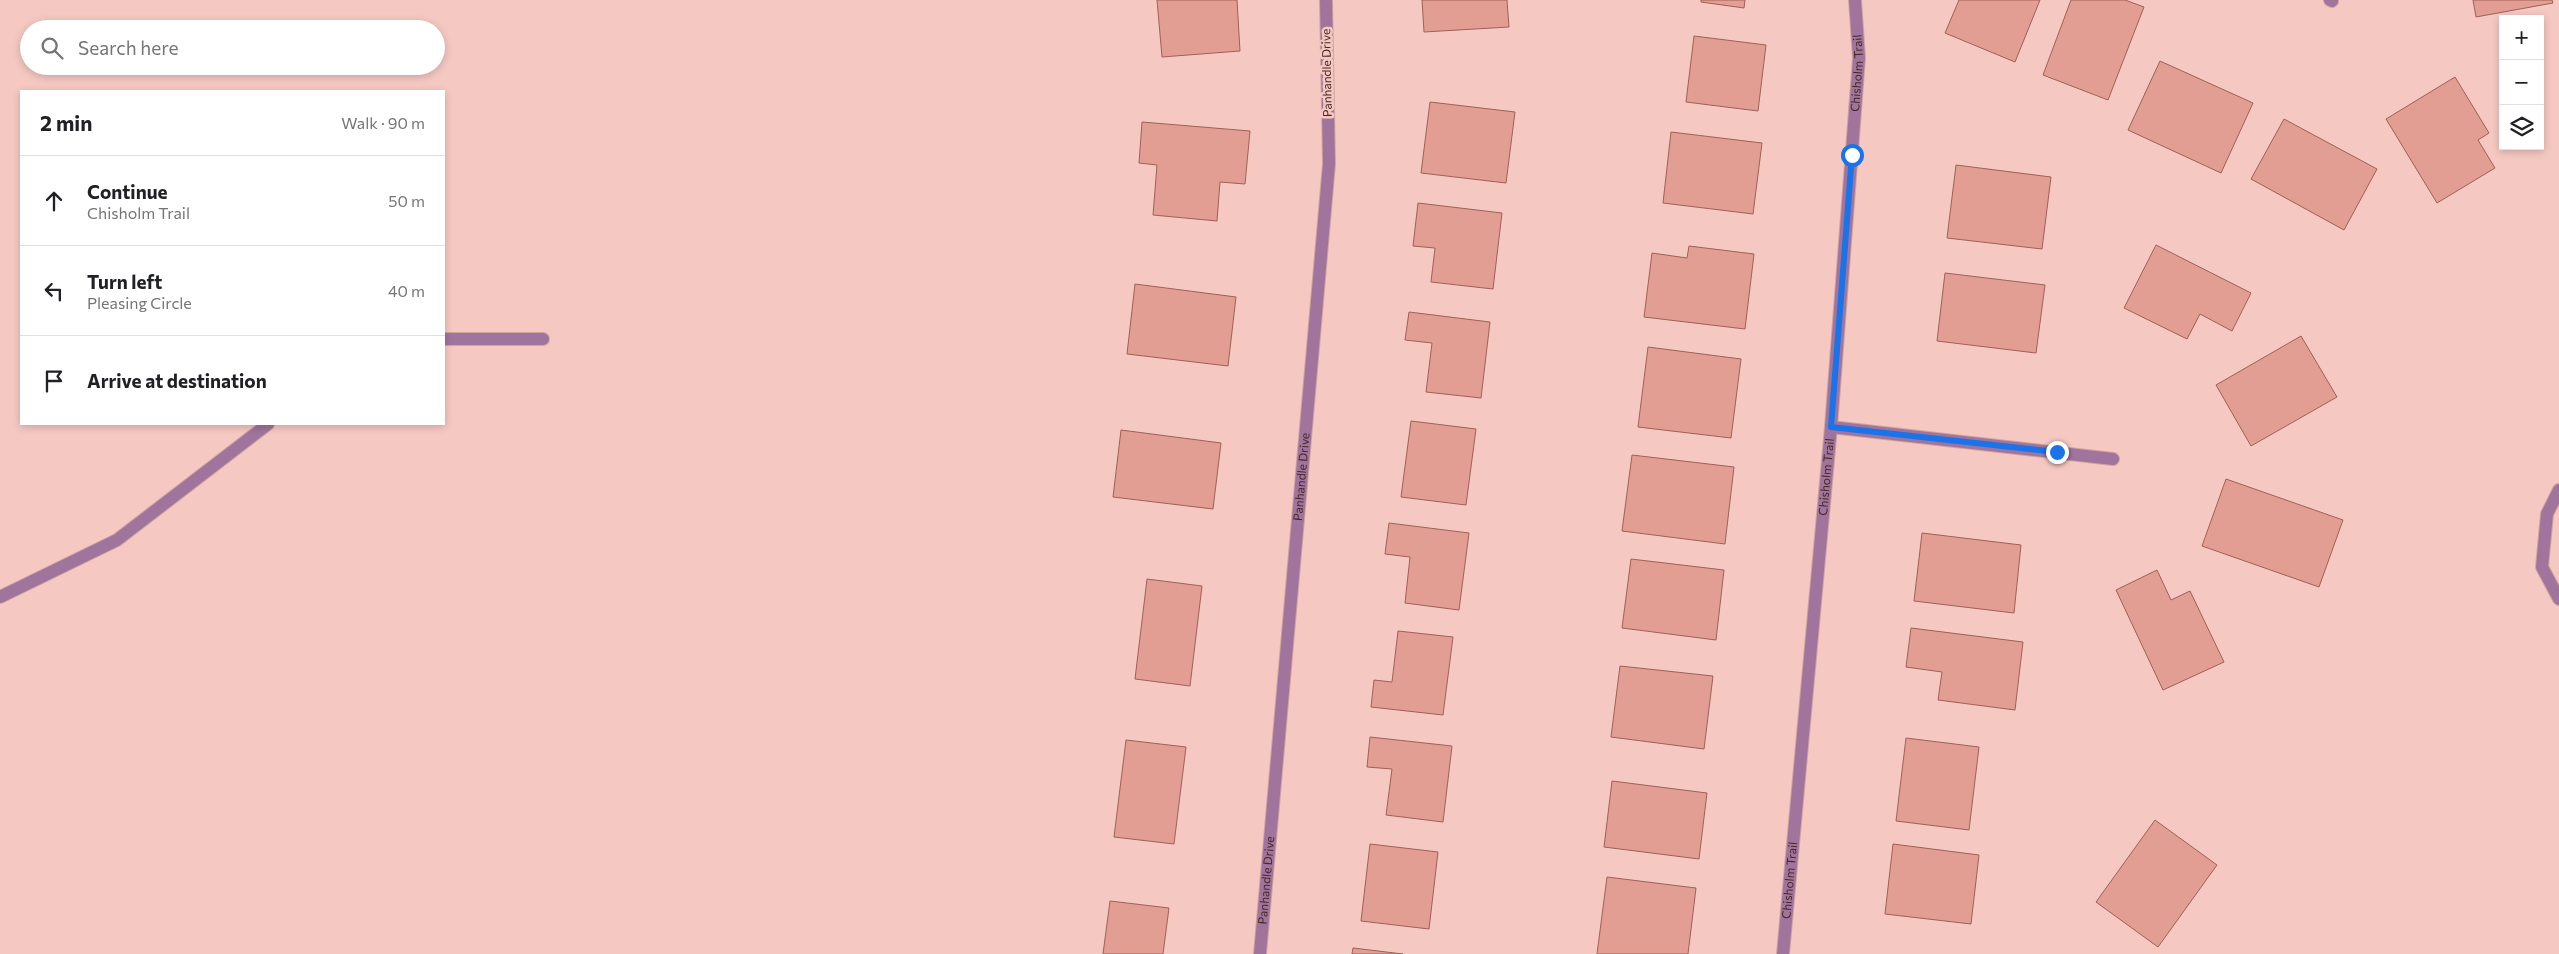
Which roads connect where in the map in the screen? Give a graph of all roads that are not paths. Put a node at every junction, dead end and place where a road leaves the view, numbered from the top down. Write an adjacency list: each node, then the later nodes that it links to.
1 (1326, 0): 11 (street, Panhandle Drive)
2 (1855, 0): 6 (street, Chisholm Trail)
3 (445, 339): 4 (street)
4 (543, 339)
5 (267, 425): 9 (street)
6 (1831, 427): 7 (street); 12 (street, Chisholm Trail)
7 (2113, 458)
8 (2559, 490): 10 (street)
9 (0, 597)
10 (2559, 599)
11 (1260, 954)
12 (1783, 954)

